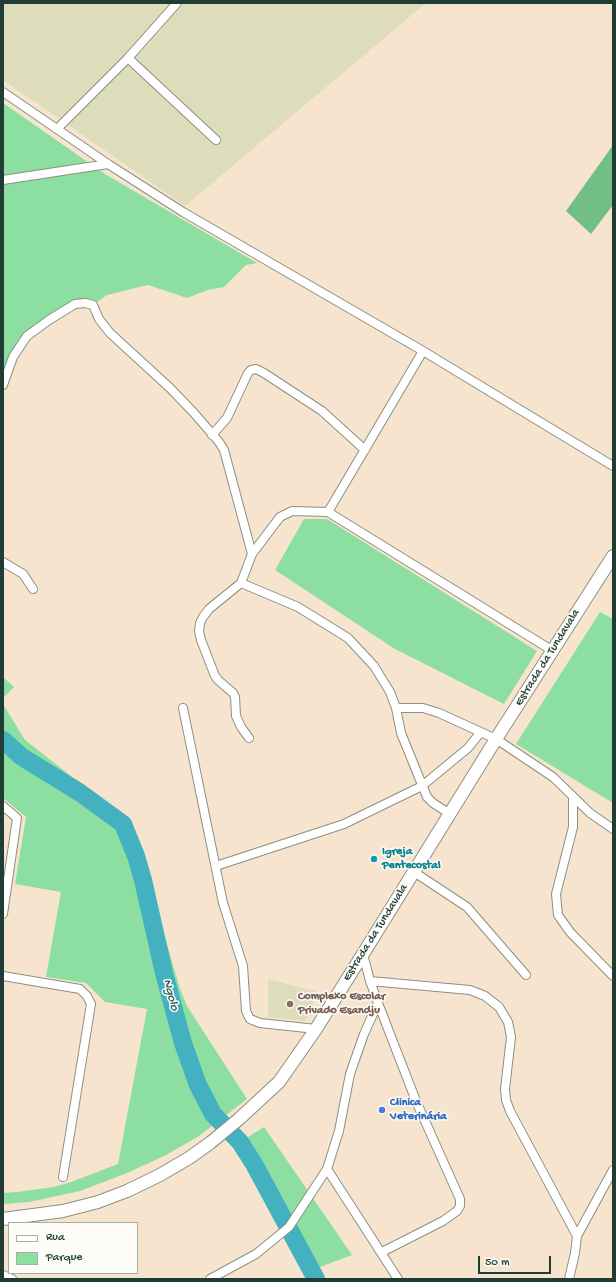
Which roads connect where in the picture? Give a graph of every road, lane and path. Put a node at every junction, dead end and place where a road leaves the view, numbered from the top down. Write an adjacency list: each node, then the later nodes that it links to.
1 (177, 3): 2 (street)
2 (128, 58): 4 (street); 5 (street)
3 (3, 92): 4 (street)
4 (57, 129): 6 (street)
5 (216, 140)
6 (108, 164): 7 (street); 8 (street)
7 (3, 180)
8 (423, 351): 11 (street); 12 (street)
9 (3, 385): 10 (street)
10 (212, 435): 11 (street); 14 (street)
11 (365, 450): 13 (street)
12 (613, 466)
13 (328, 512): 14 (street); 19 (street)
14 (252, 554): 17 (street)
15 (613, 556): 19 (main road, Estrada da Tundavala)
16 (3, 562): 18 (street)
17 (240, 583): 21 (street); 23 (street)
18 (33, 589)
19 (553, 651): 24 (main road, Estrada da Tundavala)
20 (183, 708): 30 (street)
21 (396, 708): 22 (street); 25 (street)
22 (480, 733): 24 (street); 25 (street)
23 (249, 738)
24 (496, 739): 26 (street); 28 (main road, Estrada da Tundavala)
25 (422, 786): 28 (street); 30 (street)
26 (573, 798): 29 (street); 36 (street)
27 (3, 806): 32 (street)
28 (450, 814): 31 (main road, Estrada da Tundavala)
29 (613, 829)
30 (216, 866): 39 (street)
31 (414, 872): 33 (main road, Estrada da Tundavala); 34 (street)
32 (3, 914)
33 (363, 954): 37 (street); 39 (main road, Estrada da Tundavala)
34 (526, 975)
35 (3, 976): 42 (street)
36 (613, 976)
37 (370, 981): 38 (street); 44 (street)
38 (378, 1003): 40 (street); 45 (street)
39 (316, 1029): 43 (main road, Estrada da Tundavala)
40 (327, 1169): 45 (street); 48 (street)
41 (613, 1170): 44 (street)
42 (63, 1177)
43 (3, 1219)
44 (577, 1236): 50 (street)
45 (382, 1252): 49 (street)
46 (3, 1275): 47 (street)
47 (12, 1279)
48 (210, 1279)
49 (398, 1279)
50 (569, 1279)

